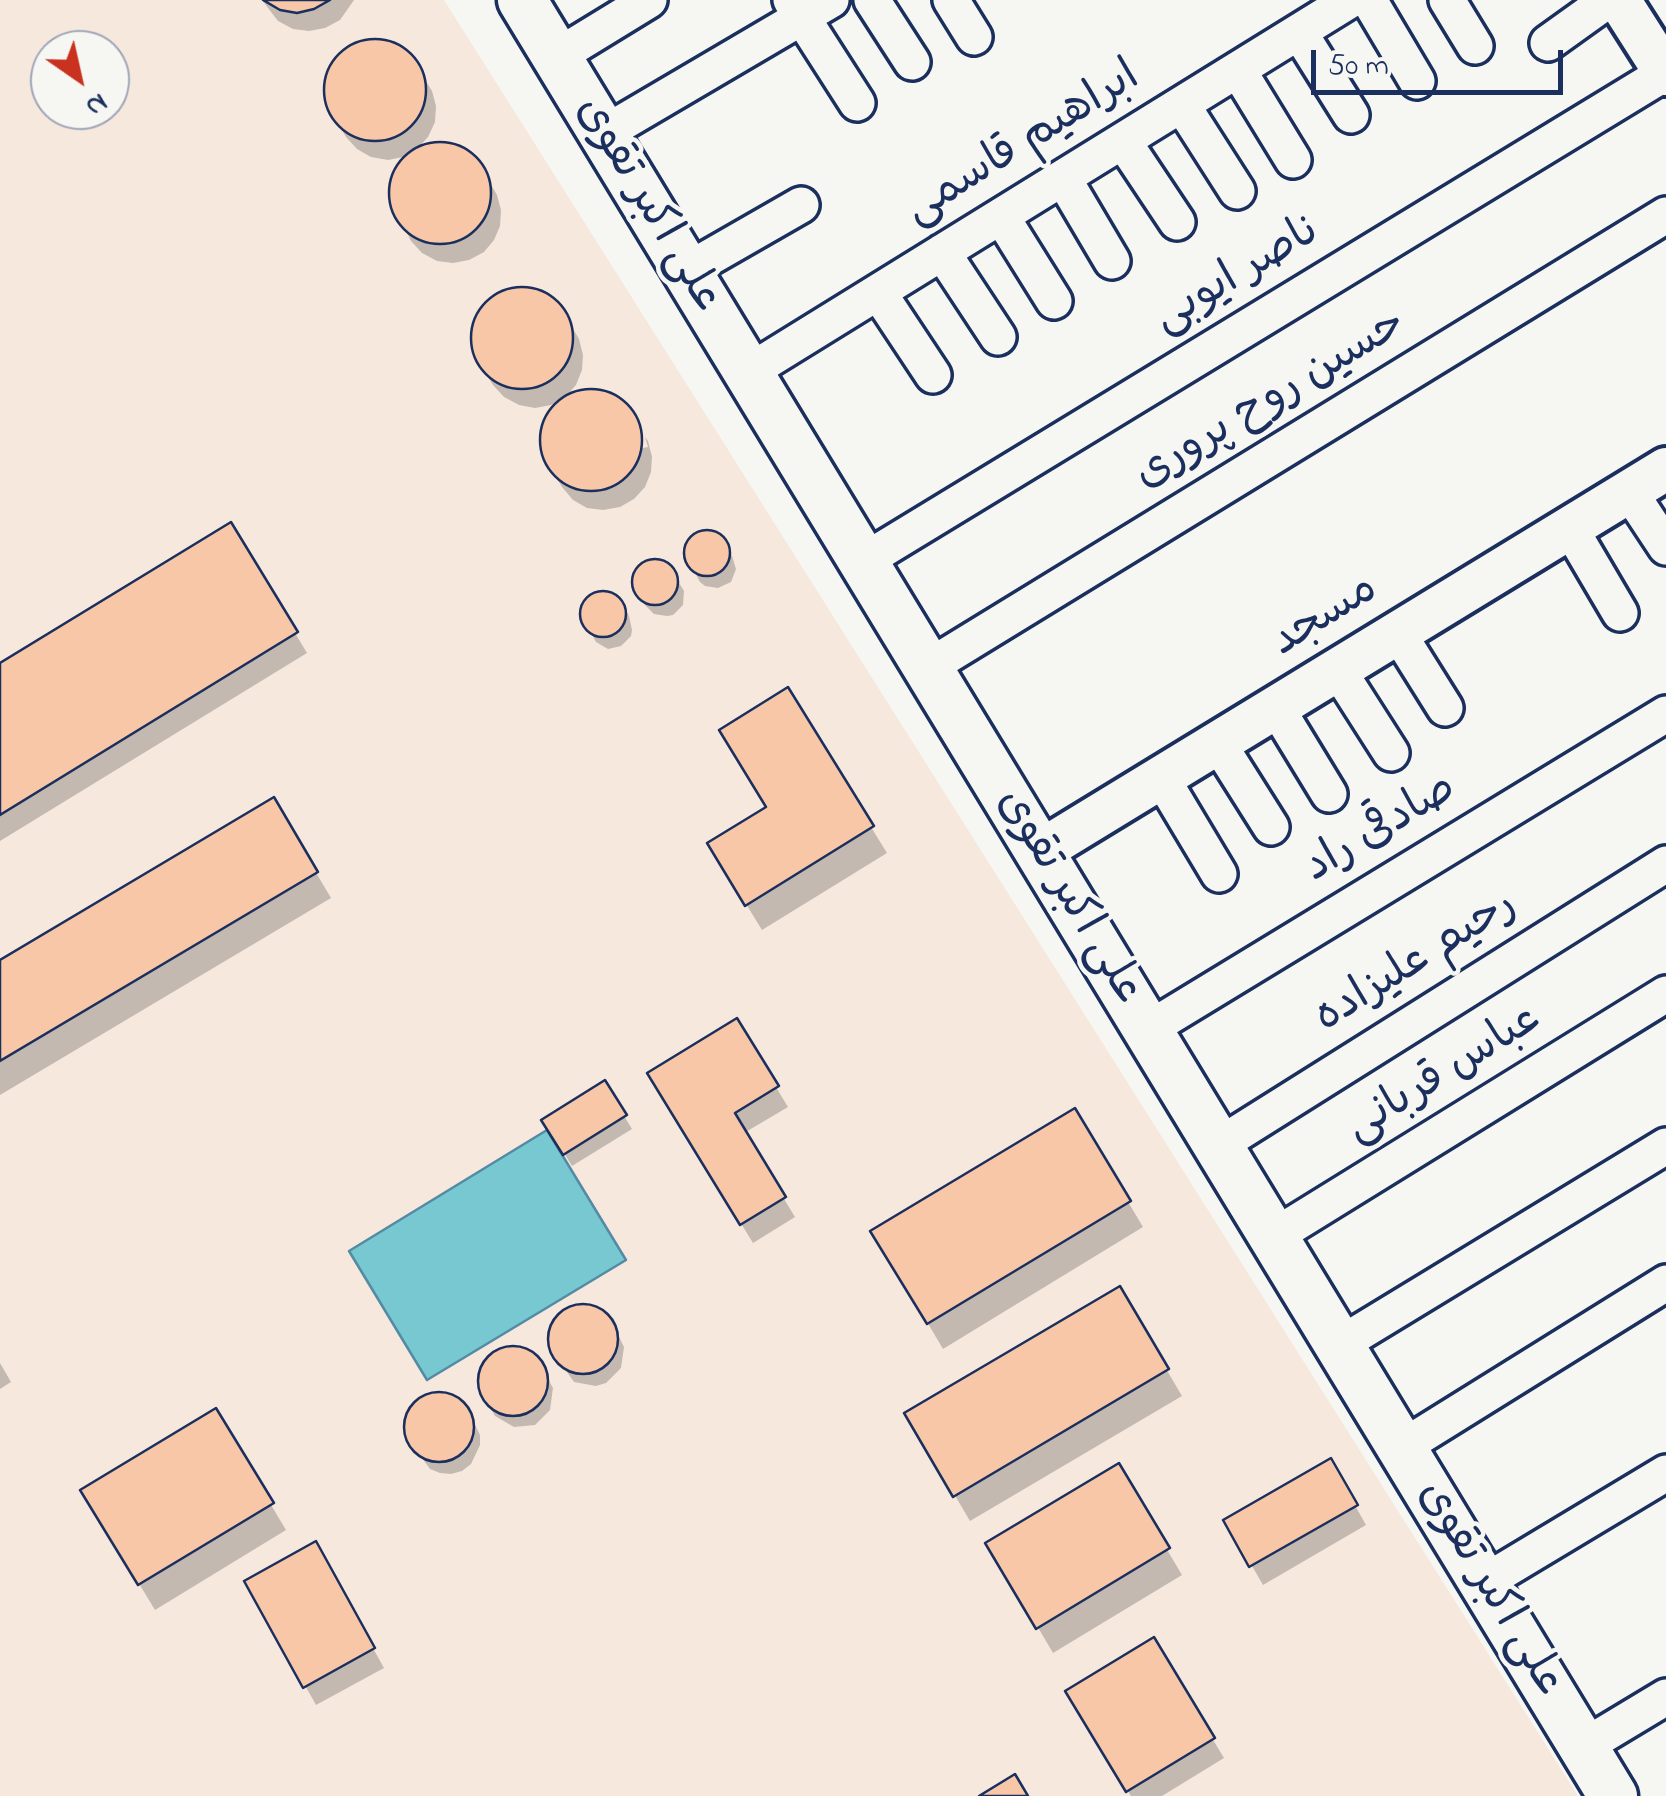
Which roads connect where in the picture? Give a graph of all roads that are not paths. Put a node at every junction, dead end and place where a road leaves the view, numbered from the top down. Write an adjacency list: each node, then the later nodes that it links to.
1 (522, 0): 15 (main road, علی اکبر تقوی)
2 (649, 0): 15 (street)
3 (872, 0): 16 (street)
4 (952, 0): 12 (street)
5 (1350, 0): 11 (street, ابراهیم قاسمی)
6 (1369, 0): 19 (street)
7 (1447, 0): 14 (street)
8 (1608, 0): 13 (street)
9 (1619, 0): 18 (street)
10 (808, 6): 20 (street); 23 (street)
11 (1299, 32): 17 (street, ابراهیم قاسمی); 22 (street)
12 (974, 37)
13 (1548, 44)
14 (1475, 46)
15 (556, 57): 23 (main road, علی اکبر تقوی)
16 (912, 62)
17 (1238, 70): 21 (street, ابراهیم قاسمی); 25 (street)
18 (1666, 73): 44 (street, ناصر ایوبی)
19 (1417, 81)
20 (857, 102)
21 (1182, 105): 24 (street, ابراهیم قاسمی); 27 (street)
22 (1351, 114)
23 (603, 134): 34 (main road, علی اکبر تقوی)
24 (1123, 142): 26 (street, ابراهیم قاسمی); 31 (street)
25 (1293, 160)
26 (1062, 178): 29 (street, ابراهیم قاسمی); 33 (street)
27 (1237, 191)
28 (801, 205): 34 (street)
29 (1000, 216): 32 (street, ابراهیم قاسمی); 36 (street)
30 (1666, 216): 47 (street, حسین روح پروری)
31 (1177, 222)
32 (942, 252): 35 (street, ابراهیم قاسمی); 37 (street)
33 (1112, 261)
34 (686, 270): 38 (main road, علی اکبر تقوی)
35 (878, 292): 38 (street, ابراهیم قاسمی); 39 (street)
36 (1054, 301)
37 (998, 337)
38 (747, 373): 44 (main road, علی اکبر تقوی)
39 (933, 374)
40 (1666, 469): 41 (street, مسجد)
41 (1629, 492): 42 (street, مسجد); 43 (street)
42 (1570, 528): 45 (street); 46 (street, مسجد)
43 (1666, 547)
44 (862, 562): 47 (main road, علی اکبر تقوی)
45 (1620, 613)
46 (1398, 633): 48 (street, مسجد); 50 (street)
47 (927, 668): 57 (main road, علی اکبر تقوی)
48 (1338, 670): 49 (street, مسجد); 53 (street)
49 (1276, 707): 52 (street, مسجد); 55 (street)
50 (1446, 708)
51 (1666, 714): 61 (street, صادقی راد)
52 (1218, 743): 54 (street, مسجد); 56 (street)
53 (1390, 753)
54 (1161, 778): 57 (street, مسجد); 59 (street)
55 (1328, 794)
56 (1271, 826)
57 (1039, 852): 61 (main road, علی اکبر تقوی)
58 (1666, 864): 62 (street, رحیم علیزاده)
59 (1219, 874)
60 (1666, 994): 64 (street, عباس قربانی)
61 (1147, 1030): 62 (main road, علی اکبر تقوی)
62 (1219, 1145): 64 (main road, علی اکبر تقوی)
63 (1666, 1146): 66 (street)
64 (1273, 1238): 66 (main road, علی اکبر تقوی)
65 (1666, 1283): 67 (street)
66 (1339, 1345): 67 (main road, علی اکبر تقوی)
67 (1401, 1448): 69 (main road, علی اکبر تقوی)
68 (1666, 1472): 69 (street)
69 (1483, 1583): 71 (main road, علی اکبر تقوی)
70 (1666, 1696): 71 (street)
71 (1583, 1747): 72 (main road, علی اکبر تقوی)
72 (1612, 1796)

